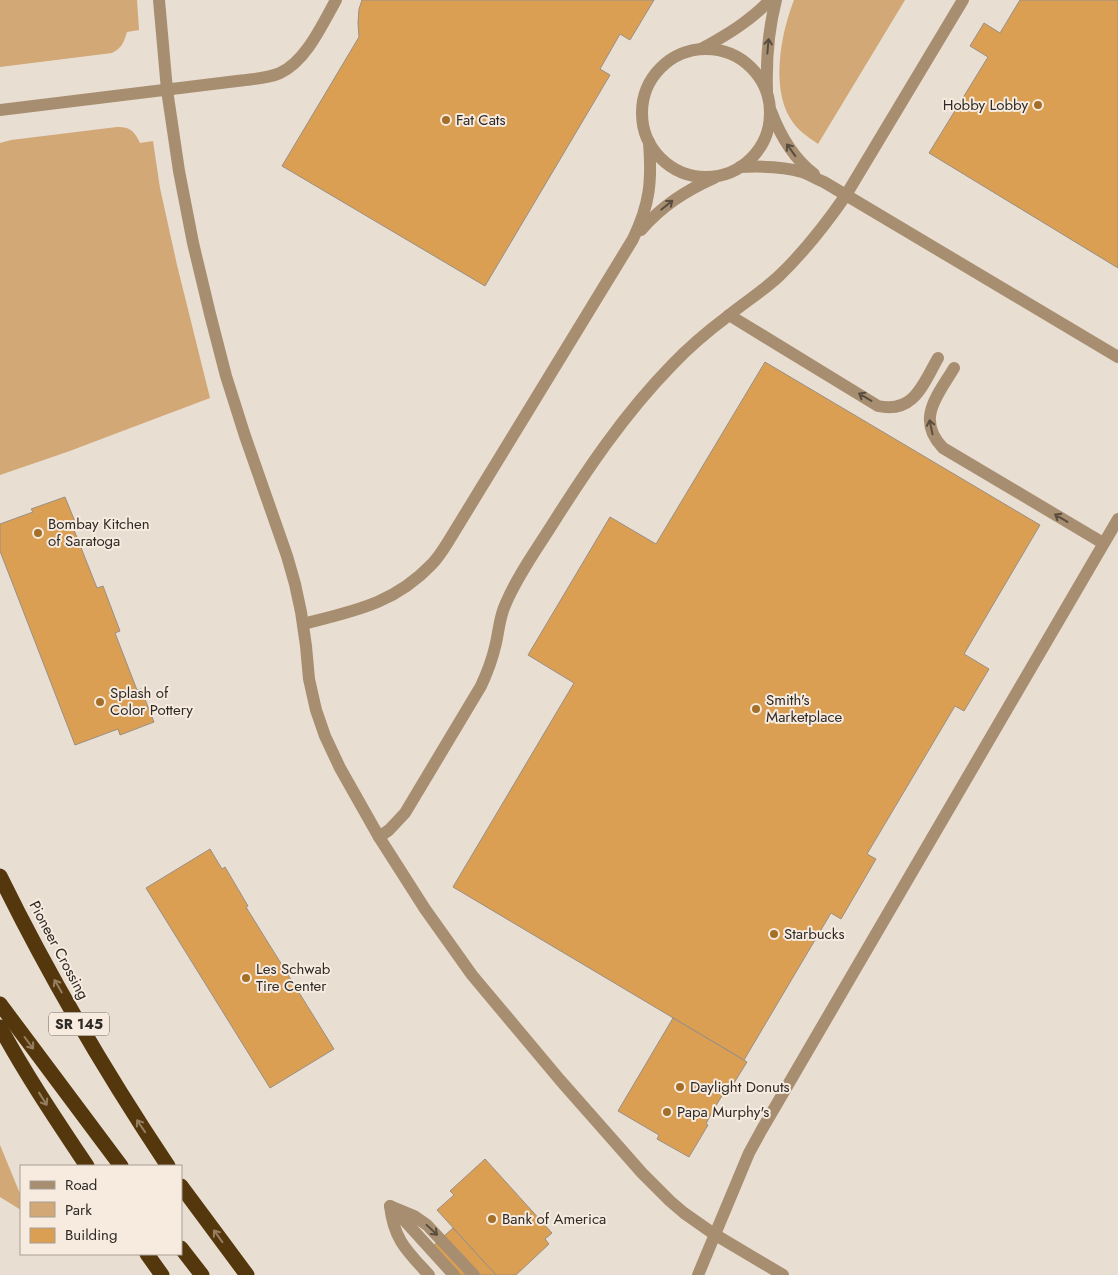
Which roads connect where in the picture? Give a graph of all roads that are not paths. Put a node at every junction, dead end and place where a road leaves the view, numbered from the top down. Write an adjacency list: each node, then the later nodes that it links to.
1 (159, 0): 7 (street)
2 (336, 0): 7 (street)
3 (770, 0): 6 (street)
4 (776, 0): 8 (street, one-way to 4)
5 (963, 0): 15 (street)
6 (701, 49): 8 (street); 11 (street)
7 (168, 90): 10 (street); 23 (street)
8 (767, 92): 9 (street)
9 (770, 109): 12 (street); 14 (street, one-way to 9)
10 (0, 110)
11 (649, 142): 13 (street); 16 (street)
12 (740, 167): 13 (street); 14 (street)
13 (720, 175): 16 (street, one-way to 13)
14 (824, 182): 15 (street)
15 (846, 195): 17 (street); 18 (street)
16 (633, 239): 23 (street)
17 (729, 315): 19 (street, one-way to 17); 24 (street)
18 (1118, 357)
19 (938, 358)
20 (954, 368): 22 (street, one-way to 20)
21 (1118, 519): 22 (street)
22 (1103, 544): 33 (street)
23 (303, 624): 24 (street)
24 (378, 837): 33 (street)
25 (0, 876): 30 (highway, Pioneer Crossing / SR 145, one-way to 25)
26 (0, 1004): 29 (highway, one-way to 29)
27 (0, 1027): 28 (highway, one-way to 28)
28 (86, 1165)
29 (120, 1165)
30 (167, 1165)
31 (182, 1187): 38 (highway, one-way to 31)
32 (390, 1206): 39 (street); 40 (street); 41 (street, one-way to 41)
33 (714, 1234): 42 (street); 43 (street)
34 (182, 1249): 37 (highway)
35 (148, 1255): 36 (highway)
36 (162, 1275)
37 (202, 1275)
38 (247, 1275)
39 (429, 1275)
40 (454, 1275)
41 (474, 1275)
42 (698, 1275)
43 (783, 1275)

